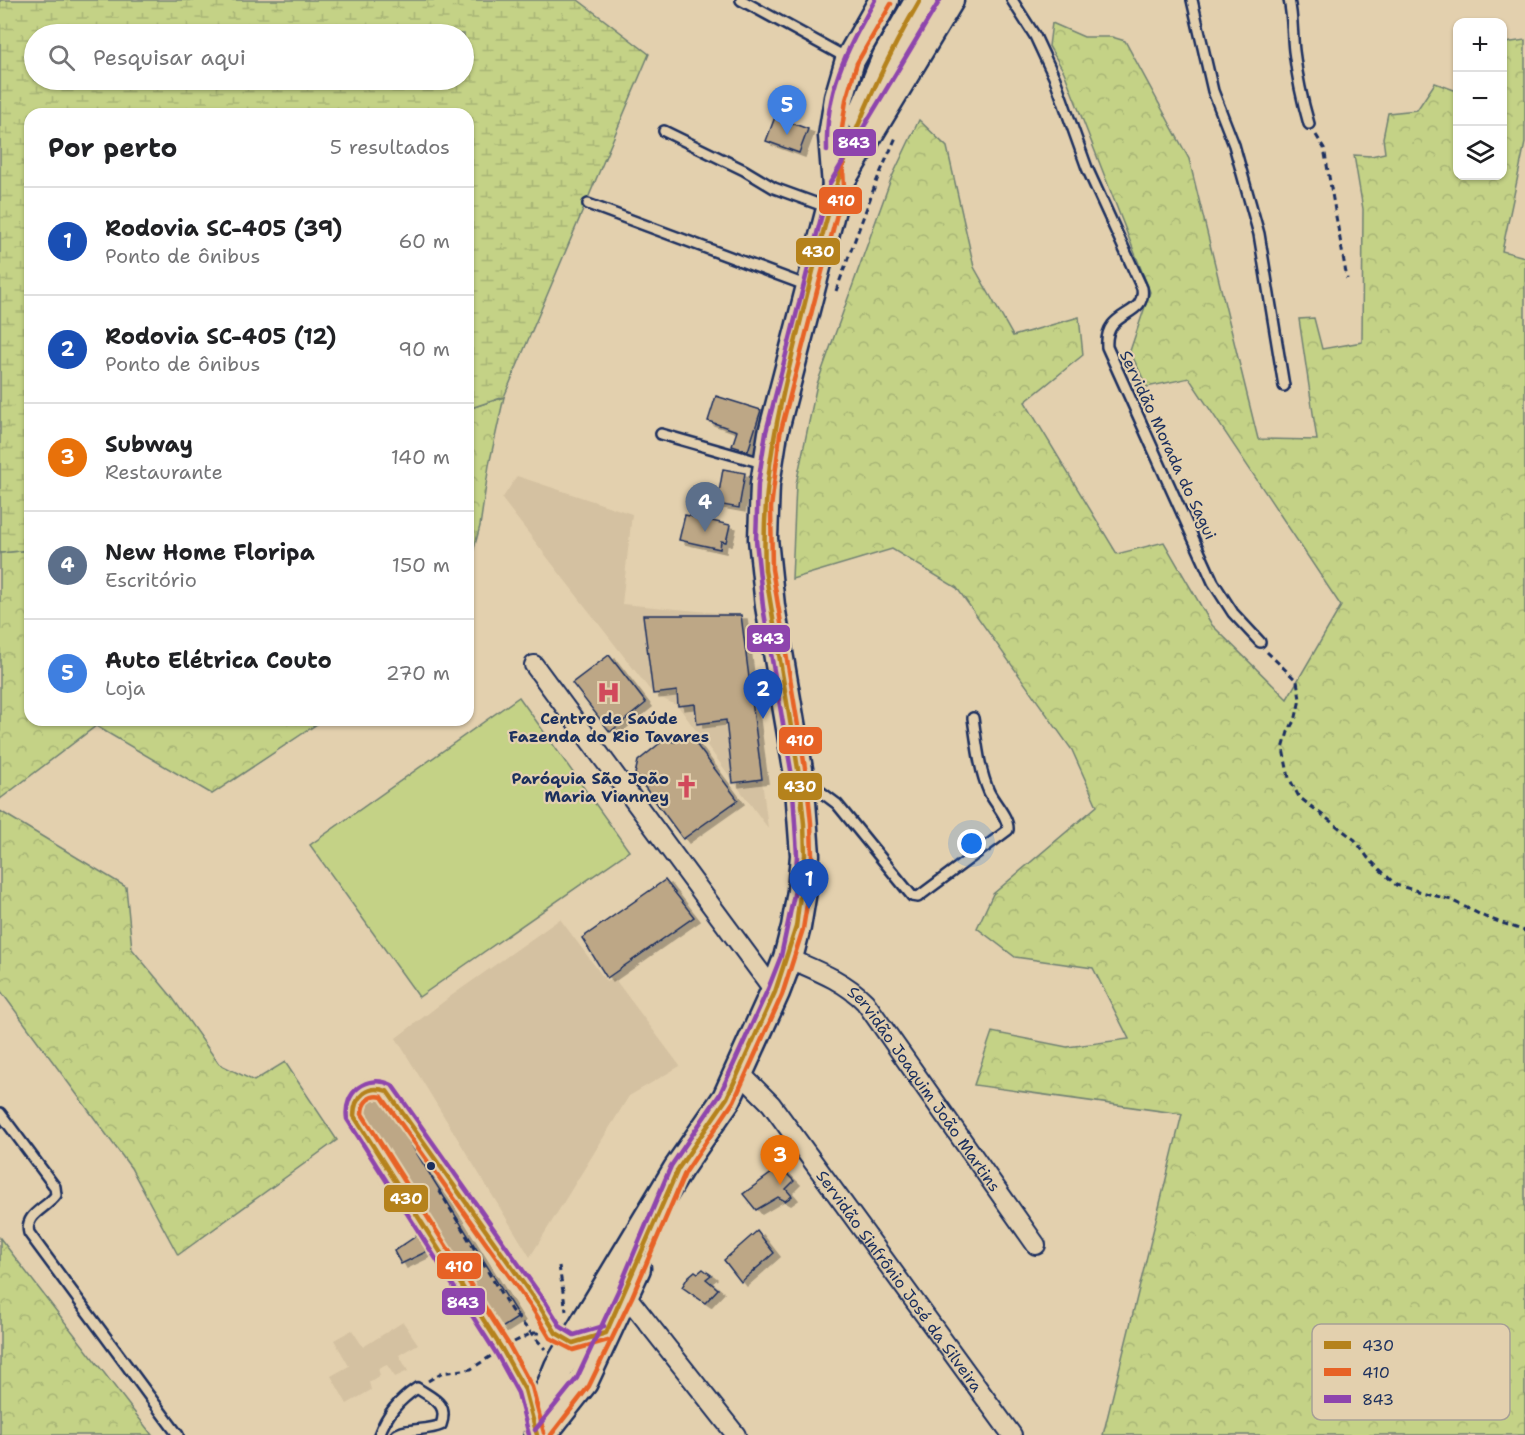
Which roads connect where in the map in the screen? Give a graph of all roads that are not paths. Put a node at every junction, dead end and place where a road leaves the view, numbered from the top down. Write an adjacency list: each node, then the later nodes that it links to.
1 (741, 0): 8 (lane)
2 (884, 0): 8 (main road)
3 (920, 0): 11 (main road)
4 (950, 0): 11 (main road)
5 (1012, 0): 17 (lane, Servidão Morada do Sagui)
6 (1192, 0): 14 (lane)
7 (1289, 0): 9 (lane)
8 (850, 60): 11 (main road)
9 (1309, 124)
10 (664, 131): 11 (lane)
11 (834, 197): 13 (main road)
12 (588, 204): 13 (lane)
13 (821, 292): 16 (main road)
14 (1284, 386)
15 (661, 434): 16 (lane)
16 (768, 465): 20 (main road)
17 (1260, 642)
18 (534, 665): 22 (street)
19 (973, 718): 20 (lane)
20 (799, 775): 21 (main road)
21 (788, 958): 22 (main road); 26 (street, Servidão Joaquim João Martins)
22 (776, 992): 23 (main road)
23 (739, 1072): 25 (main road); 35 (street, Servidão Sinfrônio José da Silveira)
24 (0, 1113): 30 (lane)
25 (678, 1169): 27 (main road); 29 (main road)
26 (1036, 1245)
27 (625, 1294): 28 (main road); 34 (street)
28 (606, 1333): 29 (lane); 33 (main road)
29 (565, 1338): 33 (main road); 33 (lane)
30 (178, 1435)
31 (379, 1435): 32 (lane)
32 (396, 1435)
33 (539, 1435)
34 (735, 1435)
35 (1012, 1435)

